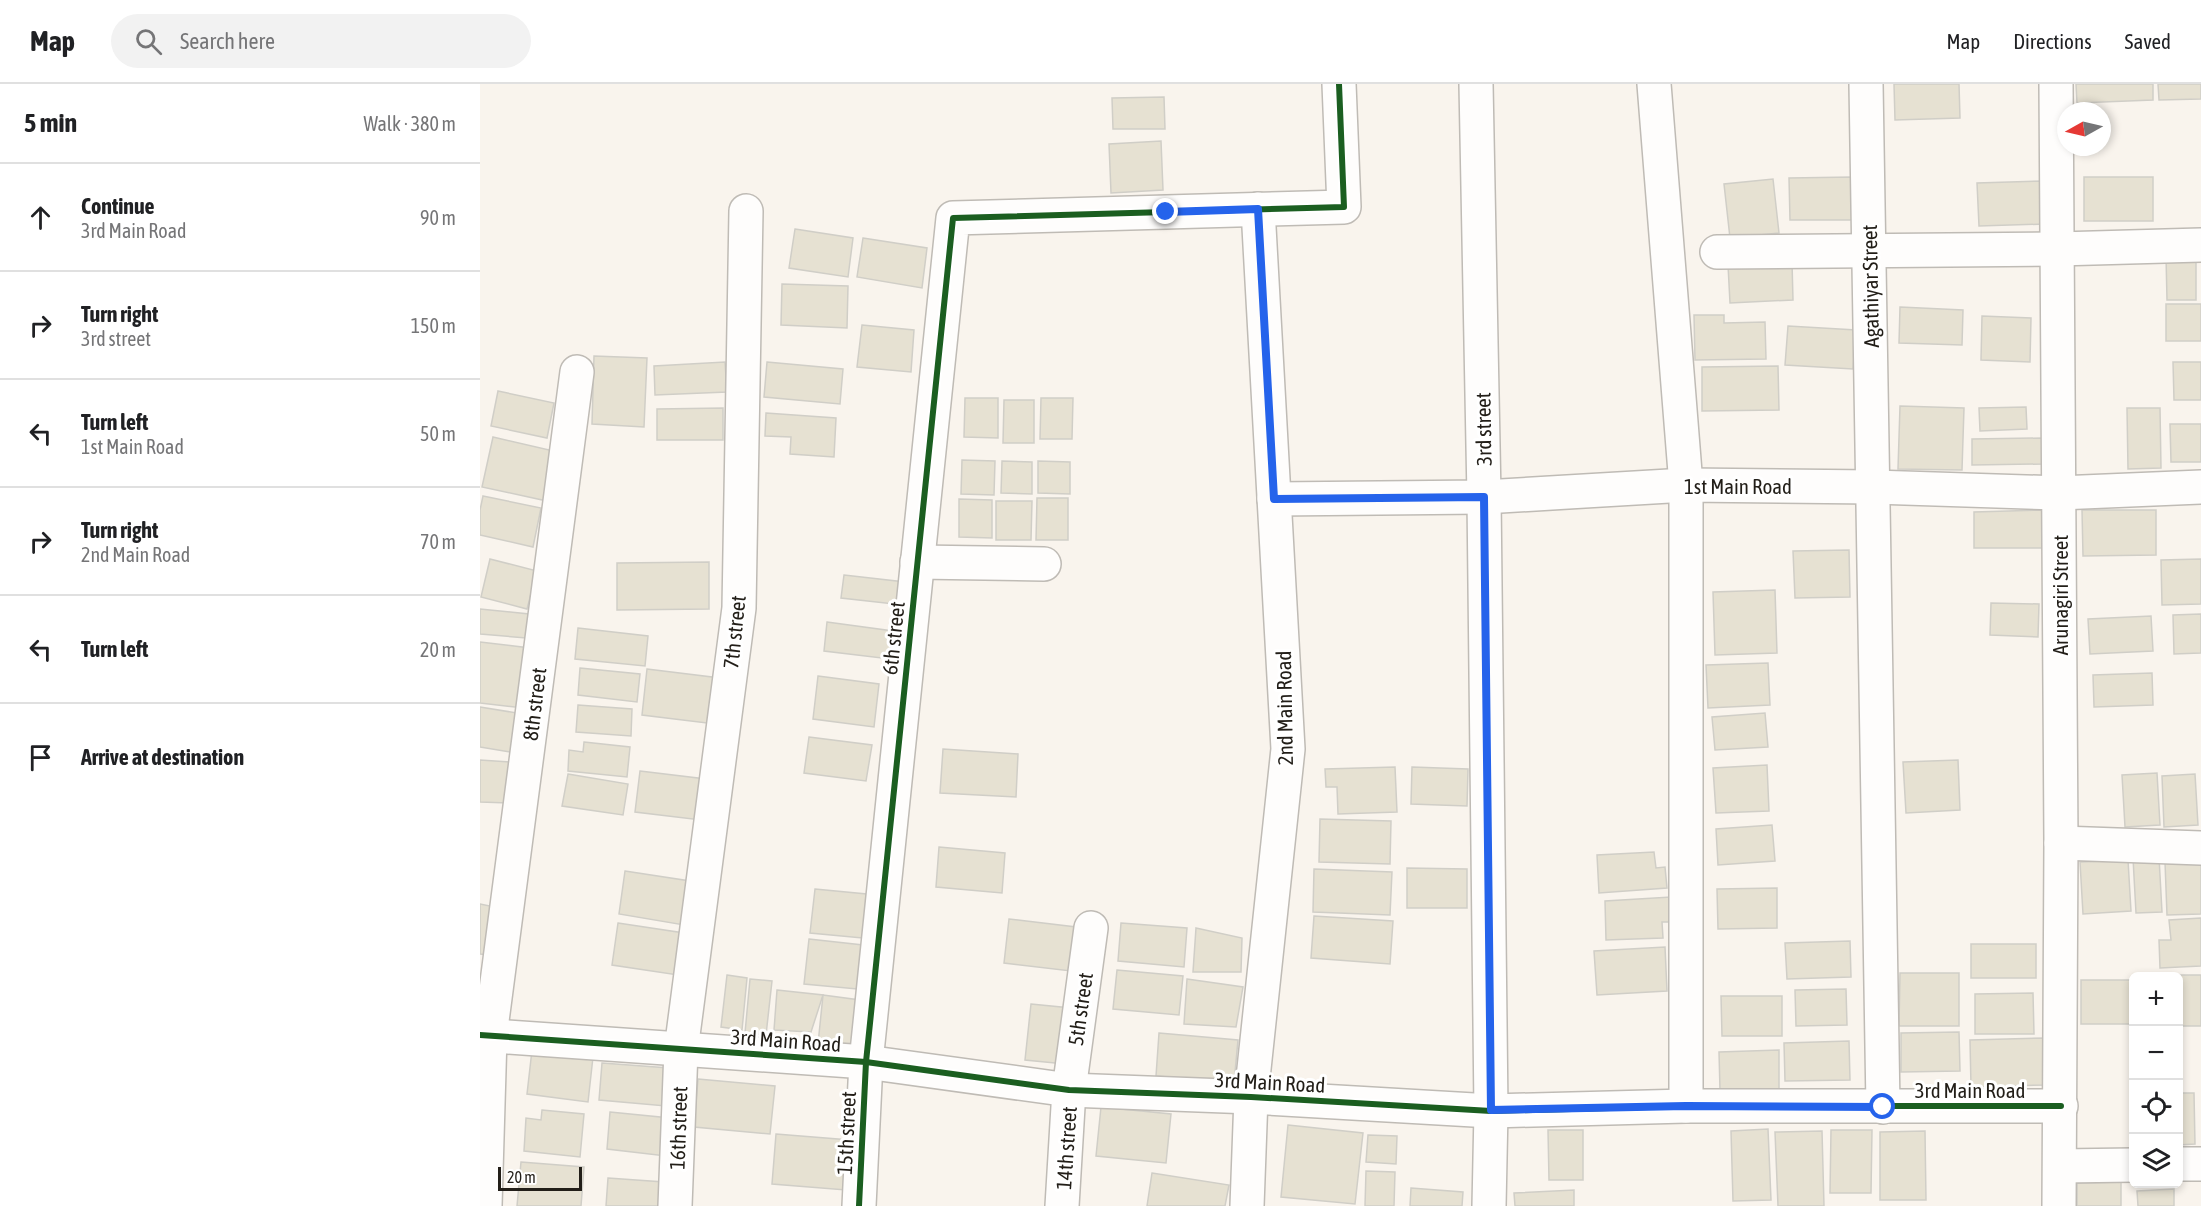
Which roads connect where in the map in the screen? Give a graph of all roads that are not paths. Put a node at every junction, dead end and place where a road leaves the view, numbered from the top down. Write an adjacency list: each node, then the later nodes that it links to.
1 (1340, 84): 6 (street)
2 (1476, 84): 17 (street, 3rd street)
3 (1654, 84): 13 (street)
4 (1866, 84): 11 (street, Agathiyar Street)
5 (2056, 84): 9 (street, Arunagiri Street)
6 (1258, 209): 18 (street, 2nd Main Road); 19 (street, 6th street)
7 (746, 211): 25 (street, 7th street)
8 (2201, 245): 9 (street)
9 (2058, 249): 11 (street); 16 (street, Arunagiri Street)
10 (1717, 252): 11 (street)
11 (1870, 252): 14 (street, Agathiyar Street)
12 (577, 372): 24 (street, 8th street)
13 (1686, 485): 14 (street, 1st Main Road); 17 (street, 1st Main Road); 29 (street)
14 (1874, 487): 16 (street, 1st Main Road); 31 (street, Agathiyar Street)
15 (2201, 487): 16 (street, 1st Main Road)
16 (2059, 493): 21 (street, Arunagiri Street)
17 (1484, 497): 18 (street, 1st Main Road); 32 (street, 3rd street)
18 (1274, 499): 28 (street, 2nd Main Road)
19 (917, 562): 20 (street); 26 (street, 6th street)
20 (1044, 564)
21 (2061, 843): 22 (street); 30 (street, Arunagiri Street)
22 (2201, 848)
23 (1091, 928): 27 (street, 5th street)
24 (485, 1036): 25 (street, 3rd Main Road); 37 (street, 8th street)
25 (681, 1050): 26 (street, 3rd Main Road); 38 (street, 16th street)
26 (866, 1062): 27 (street, 3rd Main Road); 39 (street, 15th street)
27 (1069, 1090): 28 (street, 3rd Main Road); 40 (street, 14th street)
28 (1251, 1097): 32 (street, 3rd Main Road); 41 (street, 2nd Main Road)
29 (1686, 1106): 31 (street, 3rd Main Road); 32 (street, 3rd Main Road)
30 (2061, 1106): 31 (street, 3rd Main Road); 36 (street, Arunagiri Street)
31 (1883, 1107)
32 (1491, 1110): 42 (street, 3rd street)
33 (2183, 1164): 34 (street)
34 (2201, 1164)
35 (2129, 1165): 36 (street)
36 (2060, 1166): 43 (street, Arunagiri Street)
37 (485, 1206)
38 (675, 1206)
39 (859, 1206)
40 (1062, 1206)
41 (1247, 1206)
42 (1489, 1206)
43 (2060, 1206)

